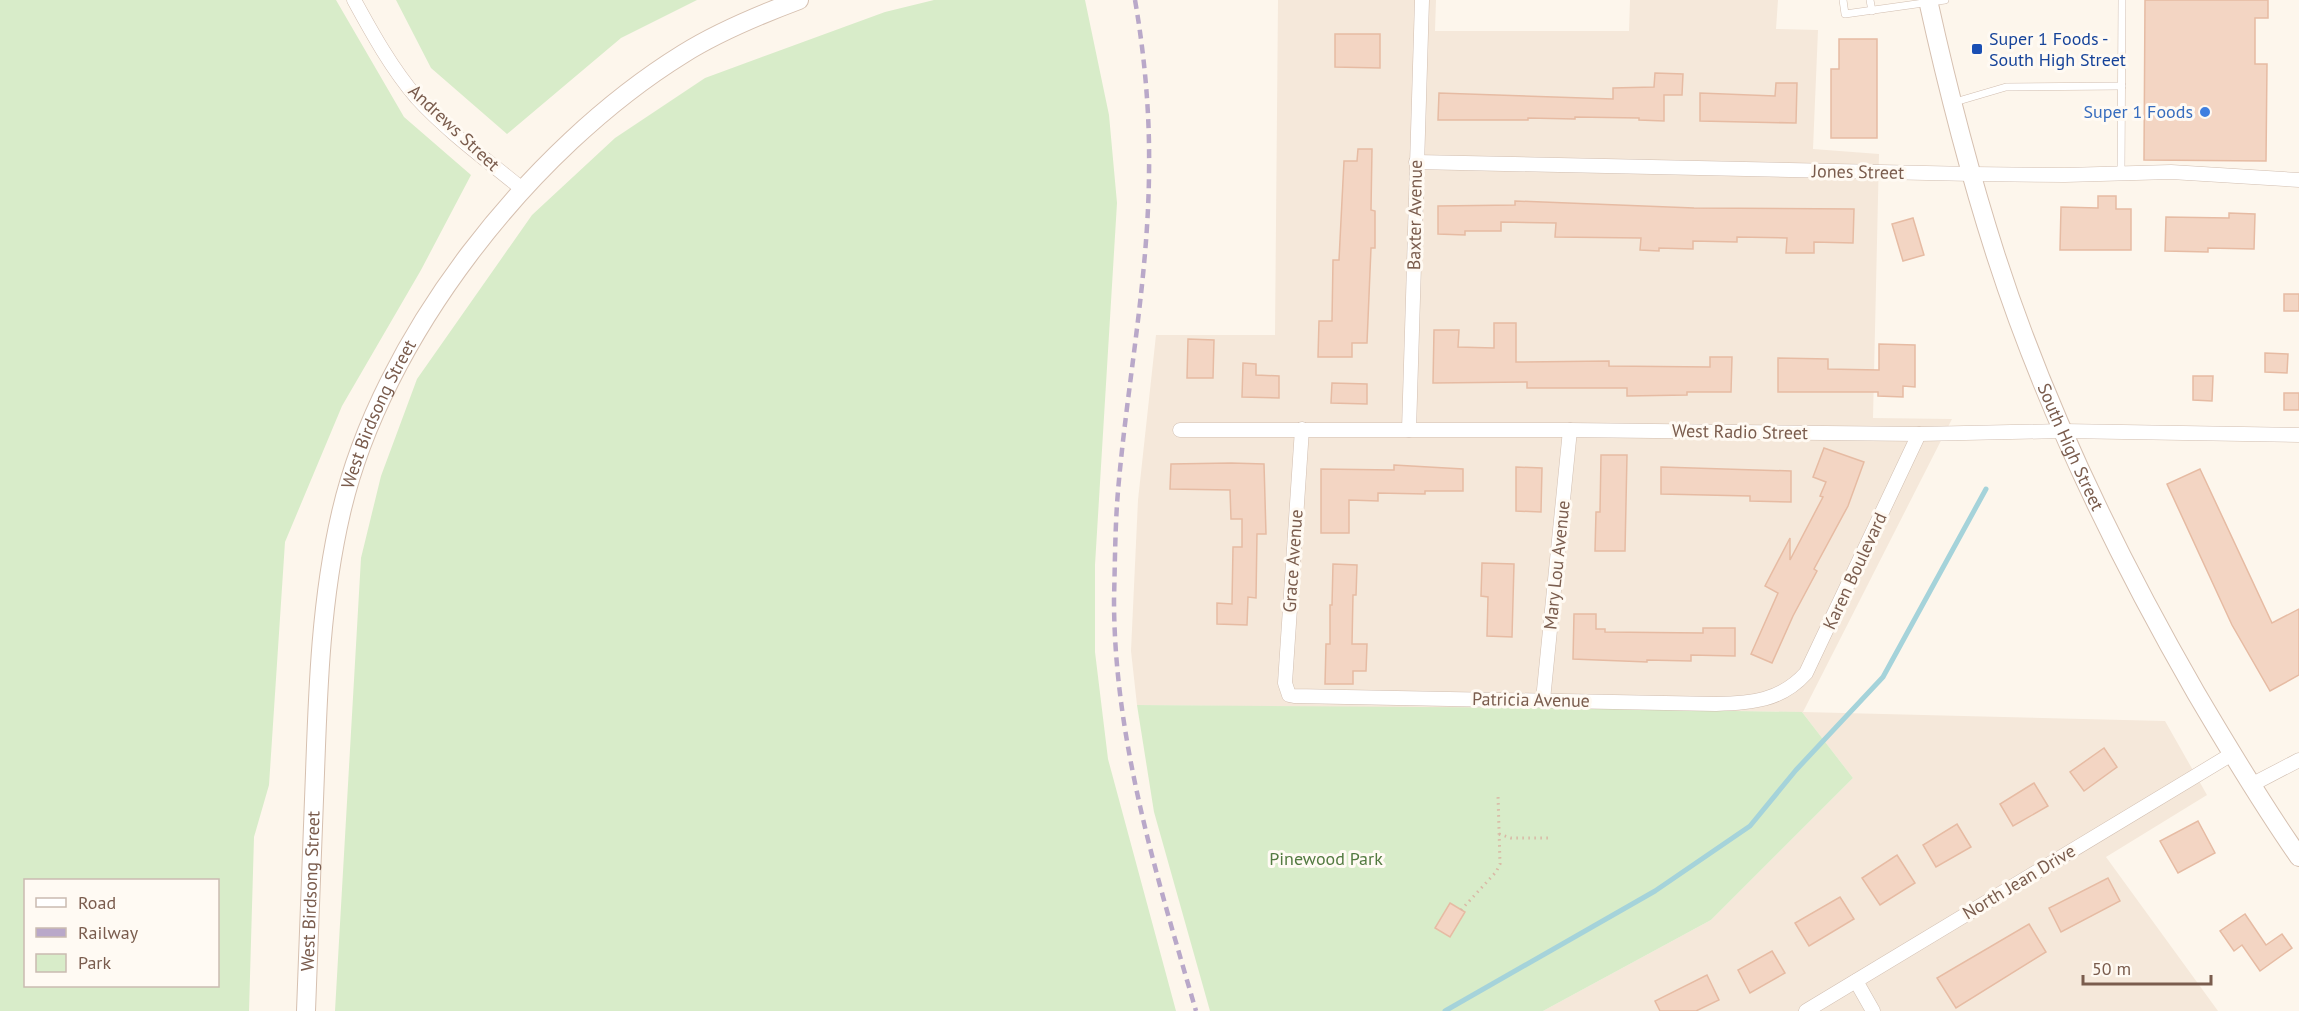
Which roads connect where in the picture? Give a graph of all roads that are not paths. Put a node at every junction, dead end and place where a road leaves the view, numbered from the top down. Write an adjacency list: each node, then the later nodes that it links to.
1 (354, 0): 15 (street, Andrews Street)
2 (798, 0): 15 (street, West Birdsong Street)
3 (1422, 0): 11 (street, Baxter Avenue)
4 (1843, 0): 8 (lane)
5 (1870, 0): 8 (lane)
6 (2122, 0): 9 (lane)
7 (1934, 1): 8 (lane); 10 (street, South High Street)
8 (1872, 11)
9 (2122, 86): 10 (lane); 12 (lane)
10 (1952, 102): 13 (street, South High Street)
11 (1416, 162): 13 (street, Jones Street); 18 (street, Baxter Avenue)
12 (2121, 173): 13 (street, Jones Street); 14 (street, Jones Street)
13 (1972, 174): 20 (street, South High Street)
14 (2299, 180)
15 (522, 189): 31 (street, West Birdsong Street)
16 (1302, 429): 17 (street, West Radio Street); 18 (street, West Radio Street); 23 (street, Grace Avenue)
17 (1180, 430)
18 (1409, 430): 19 (street, West Radio Street)
19 (1570, 430): 21 (street, West Radio Street); 25 (street, Mary Lou Avenue)
20 (2063, 431): 21 (street, West Radio Street); 22 (street, West Radio Street); 26 (street, South High Street)
21 (1919, 434): 24 (street, Karen Boulevard)
22 (2299, 435)
23 (1287, 693): 25 (street, Patricia Avenue)
24 (1775, 696): 25 (street, Patricia Avenue)
25 (1544, 700)
26 (2232, 754): 28 (street, South High Street); 30 (street, North Jean Drive)
27 (2299, 760): 28 (street)
28 (2251, 785): 29 (street, South High Street)
29 (2299, 857)
30 (1856, 981): 32 (street, North Jean Drive); 33 (street)
31 (306, 1011)
32 (1806, 1011)
33 (1873, 1011)

